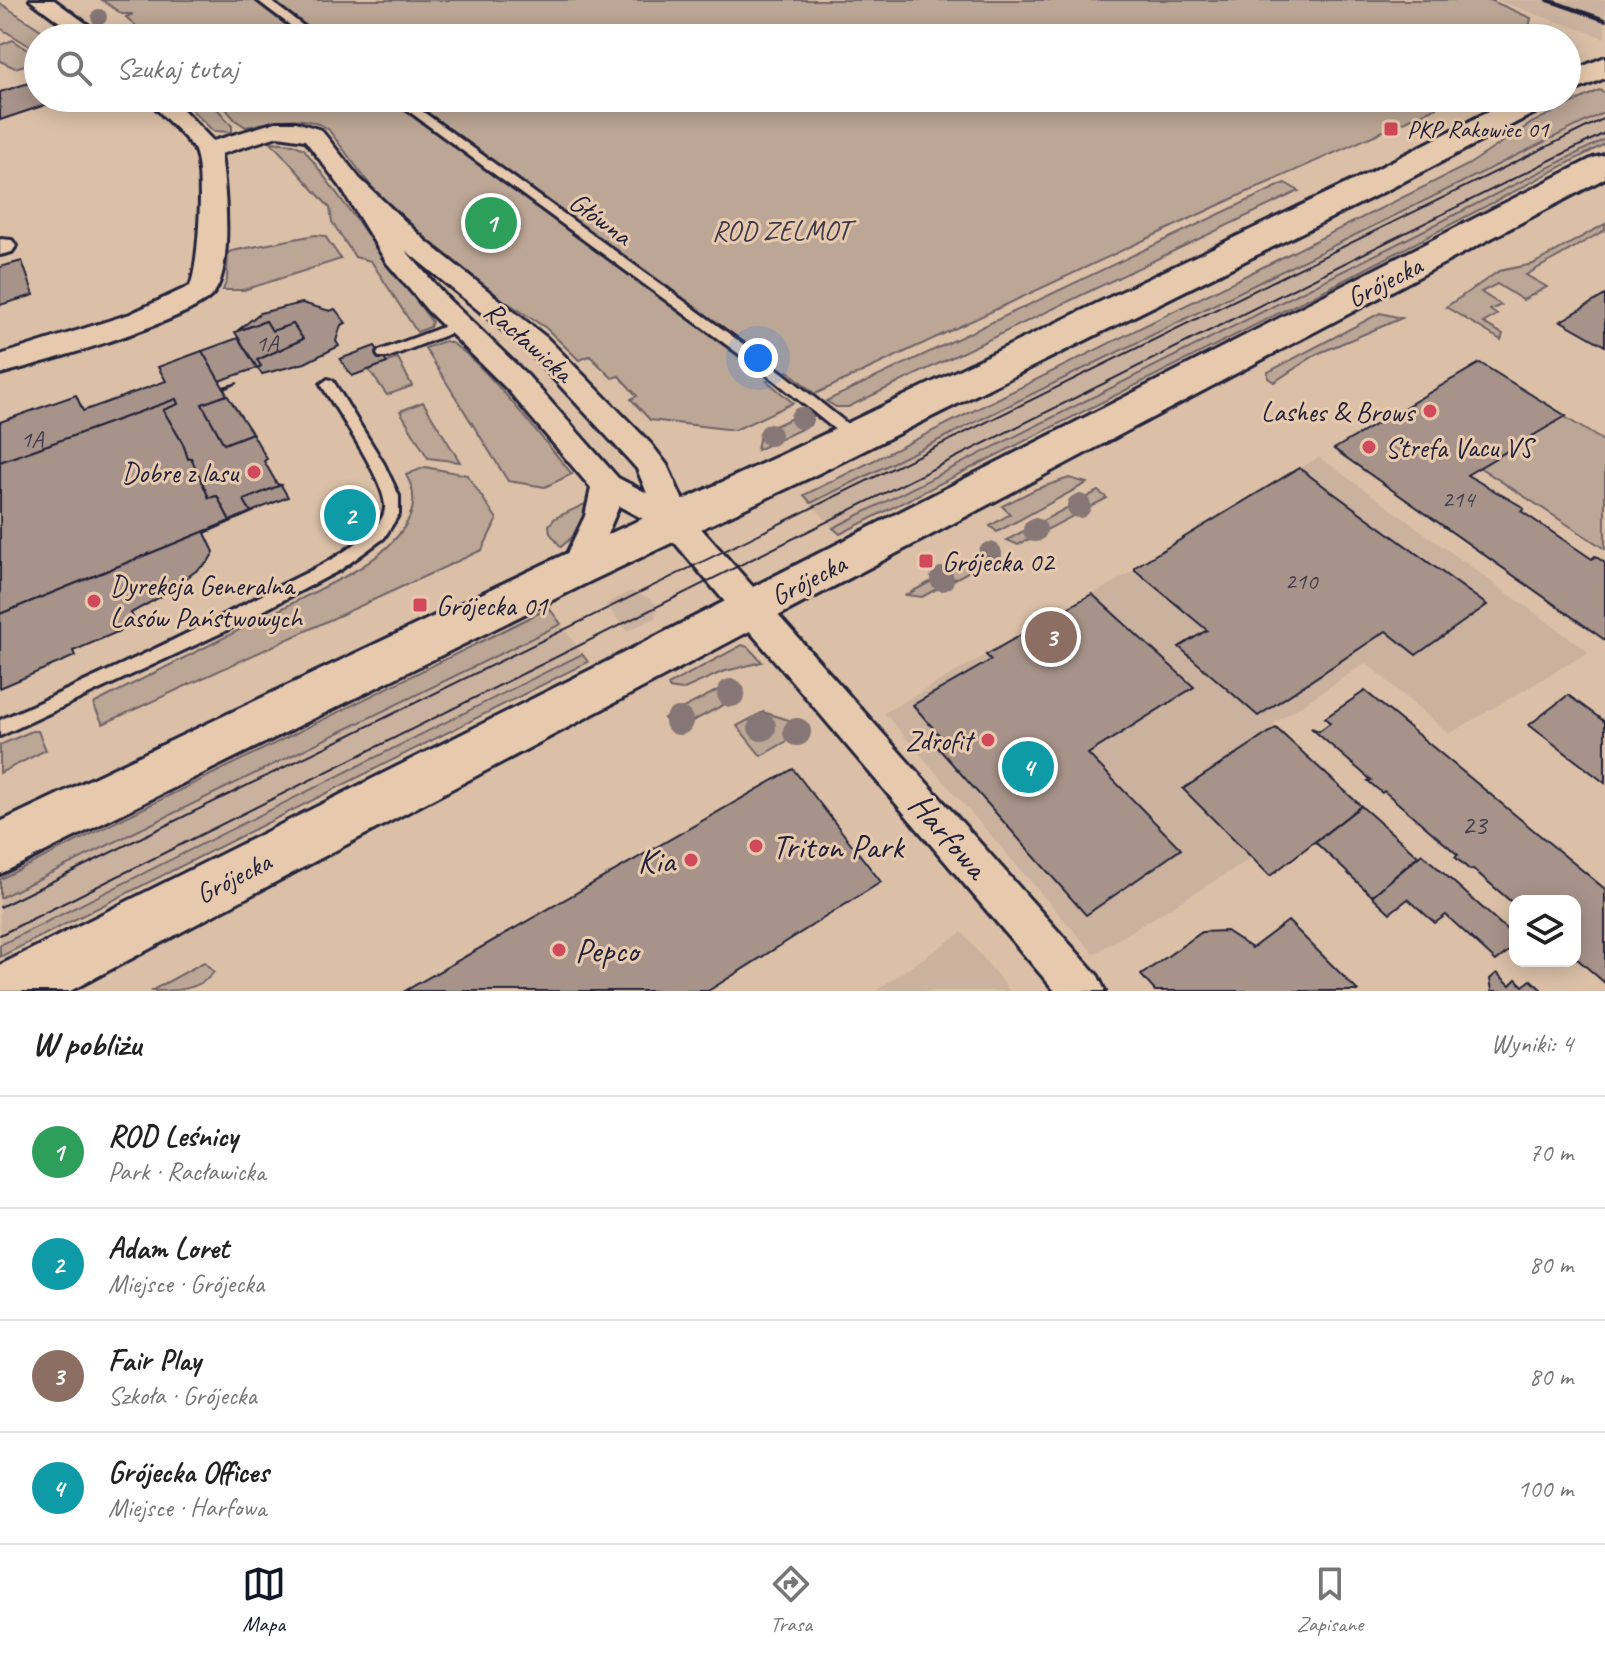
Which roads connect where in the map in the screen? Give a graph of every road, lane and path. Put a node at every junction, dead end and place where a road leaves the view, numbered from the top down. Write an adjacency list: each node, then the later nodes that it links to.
1 (40, 0): 3 (street)
2 (262, 0): 4 (lane)
3 (75, 24)
4 (295, 24)
5 (1605, 66): 6 (main road)
6 (1581, 78)
7 (172, 112): 10 (street)
8 (416, 112): 17 (lane, Główna)
9 (1512, 112): 17 (main road)
10 (208, 150): 12 (street, Racławicka); 15 (street)
11 (1605, 165): 21 (main road, Grójecka)
12 (351, 184): 13 (street, Racławicka); 19 (street, Racławicka)
13 (459, 325): 14 (lane); 18 (street, Racławicka)
14 (384, 354)
15 (0, 365)
16 (328, 384): 22 (lane)
17 (854, 437): 19 (main road)
18 (607, 486): 19 (street, Racławicka); 20 (street)
19 (676, 522): 20 (main road); 21 (street, Racławicka)
20 (577, 568): 23 (main road)
21 (751, 607): 24 (main road, Grójecka); 25 (street, Harfowa)
22 (0, 728)
23 (0, 849)
24 (10, 991)
25 (1083, 991)

